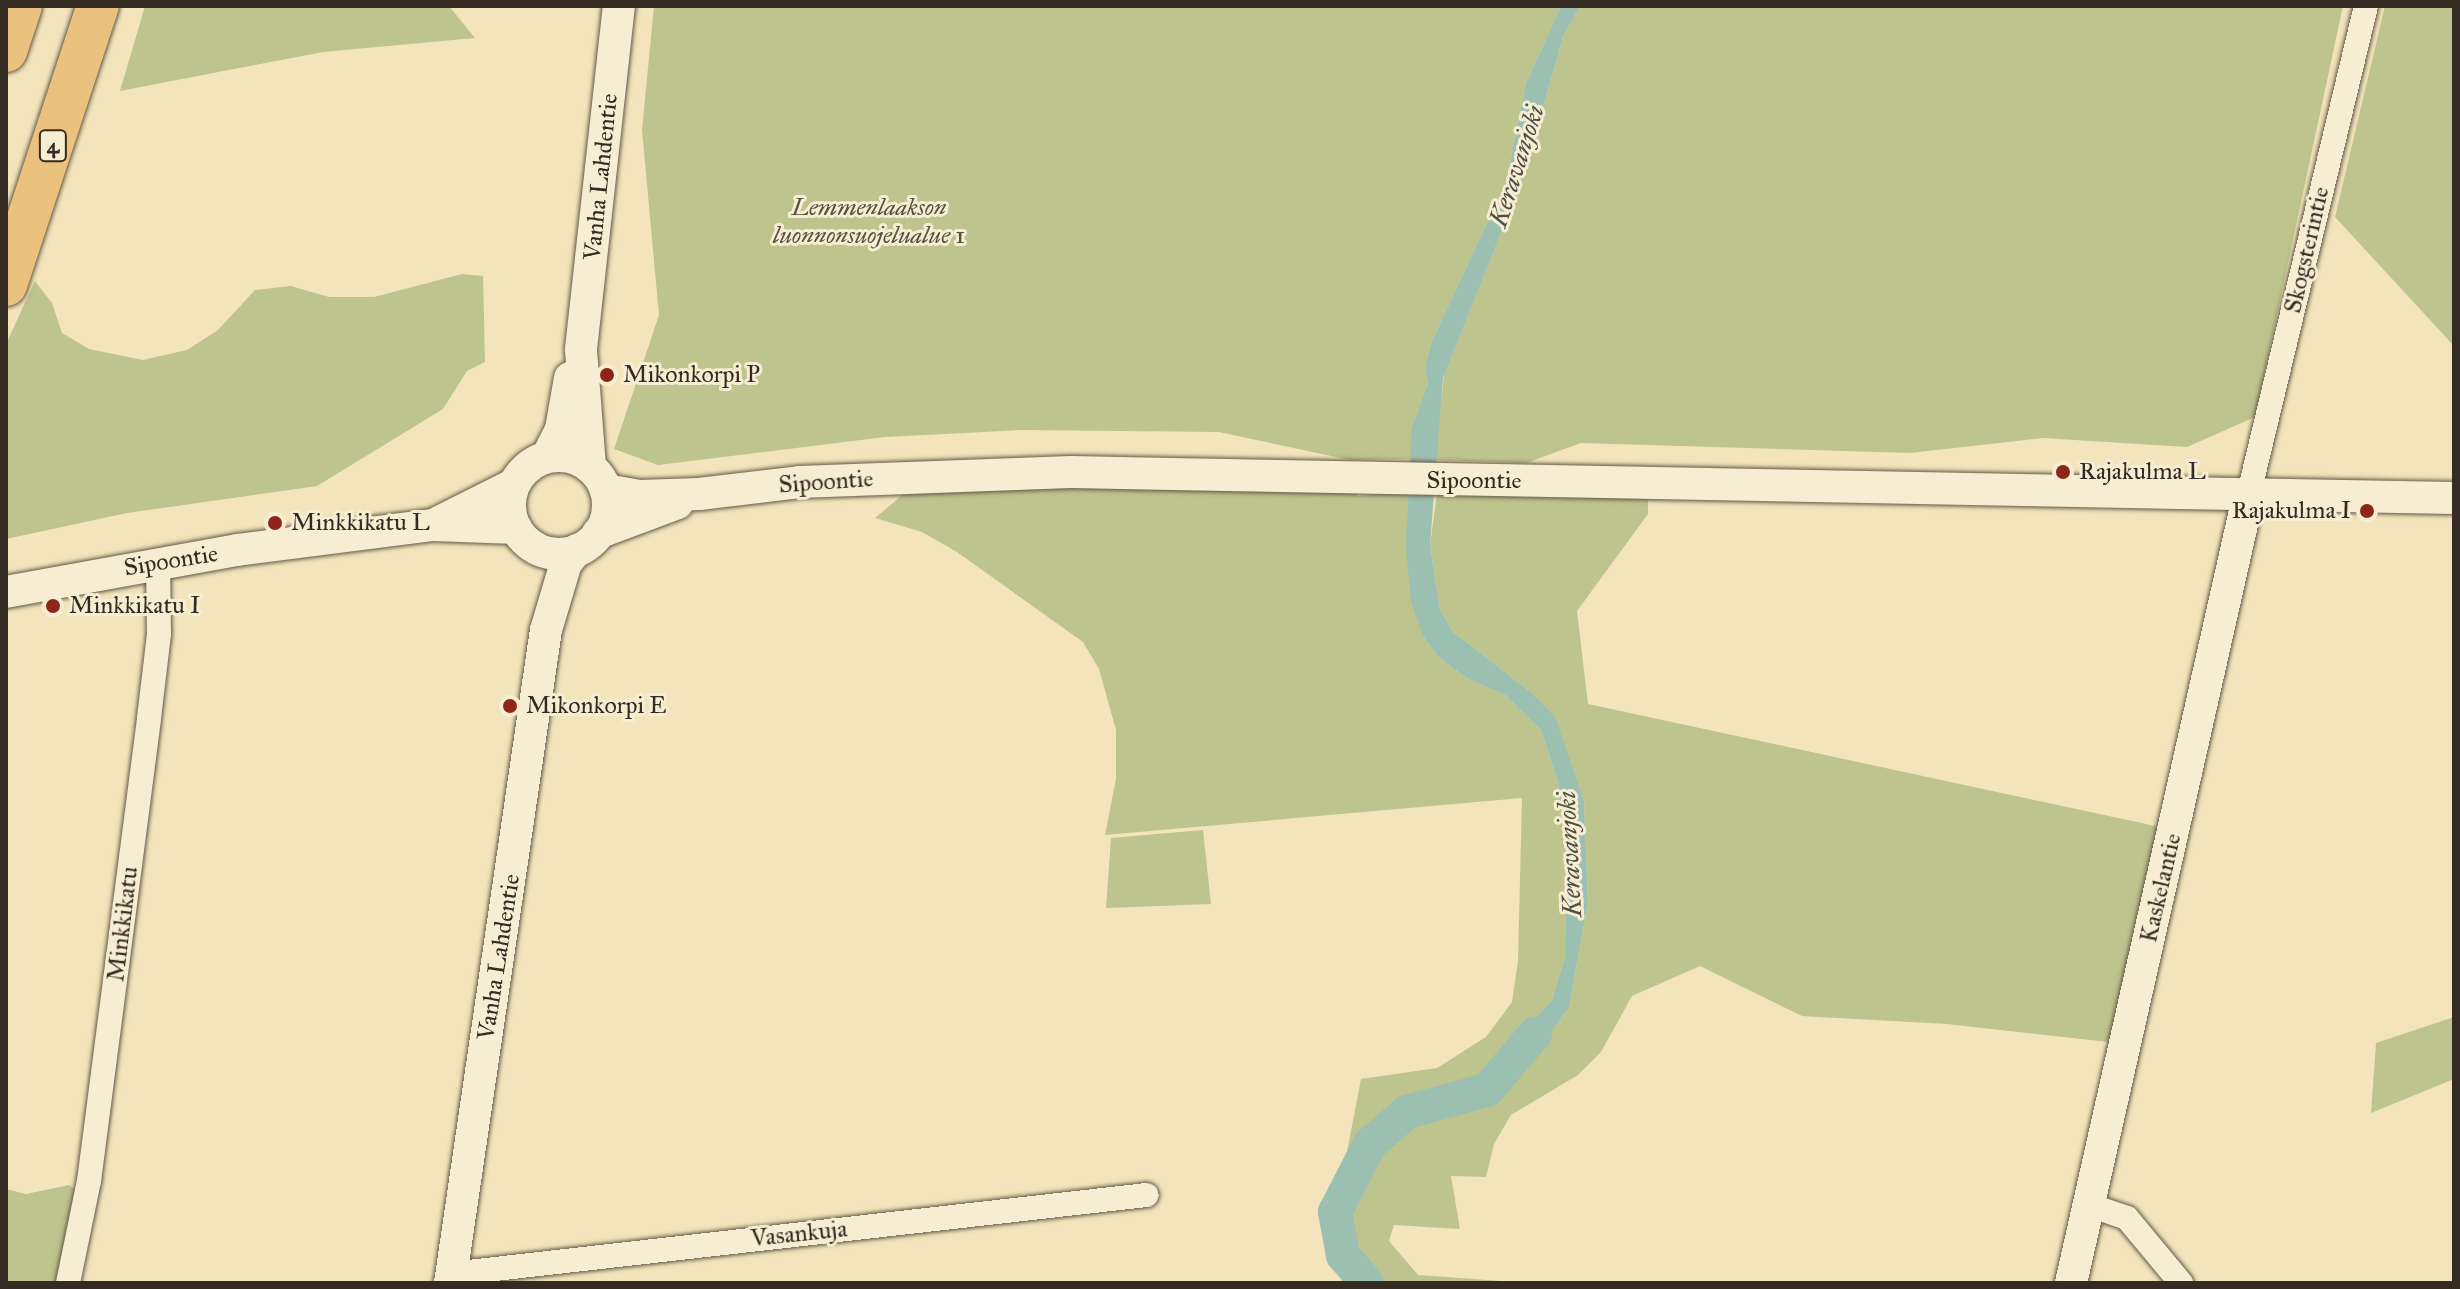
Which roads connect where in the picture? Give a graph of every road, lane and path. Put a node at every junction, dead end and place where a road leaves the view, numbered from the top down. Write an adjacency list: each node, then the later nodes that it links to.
1 (21, 6): 5 (highway)
2 (98, 6): 6 (highway, 4)
3 (619, 6): 7 (main road, Vanha Lahdentie)
4 (2366, 6): 11 (street, Skogsterintie)
5 (6, 51)
6 (6, 285)
7 (581, 349): 8 (main road, Vanha Lahdentie); 9 (main road, Vanha Lahdentie)
8 (547, 457): 9 (main road); 10 (main road)
9 (598, 478): 12 (main road, Sipoontie); 16 (main road)
10 (513, 485): 14 (main road, Sipoontie); 15 (main road)
11 (2249, 493): 12 (main road, Sipoontie); 13 (main road, Sipoontie); 21 (main road, Kaskelantie)
12 (699, 494): 16 (main road, Sipoontie)
13 (2454, 498)
14 (433, 525): 15 (main road, Sipoontie); 17 (main road, Sipoontie)
15 (524, 537): 16 (main road); 19 (main road, Vanha Lahdentie)
16 (588, 542): 19 (main road, Vanha Lahdentie)
17 (158, 563): 18 (main road, Sipoontie); 23 (street, Minkkikatu)
18 (6, 592)
19 (546, 630): 22 (main road, Vanha Lahdentie)
20 (1147, 1195): 22 (street, Vasankuja)
21 (2089, 1205): 24 (main road, Kaskelantie); 25 (street)
22 (450, 1278)
23 (68, 1283)
24 (2071, 1283)
25 (2181, 1283)

